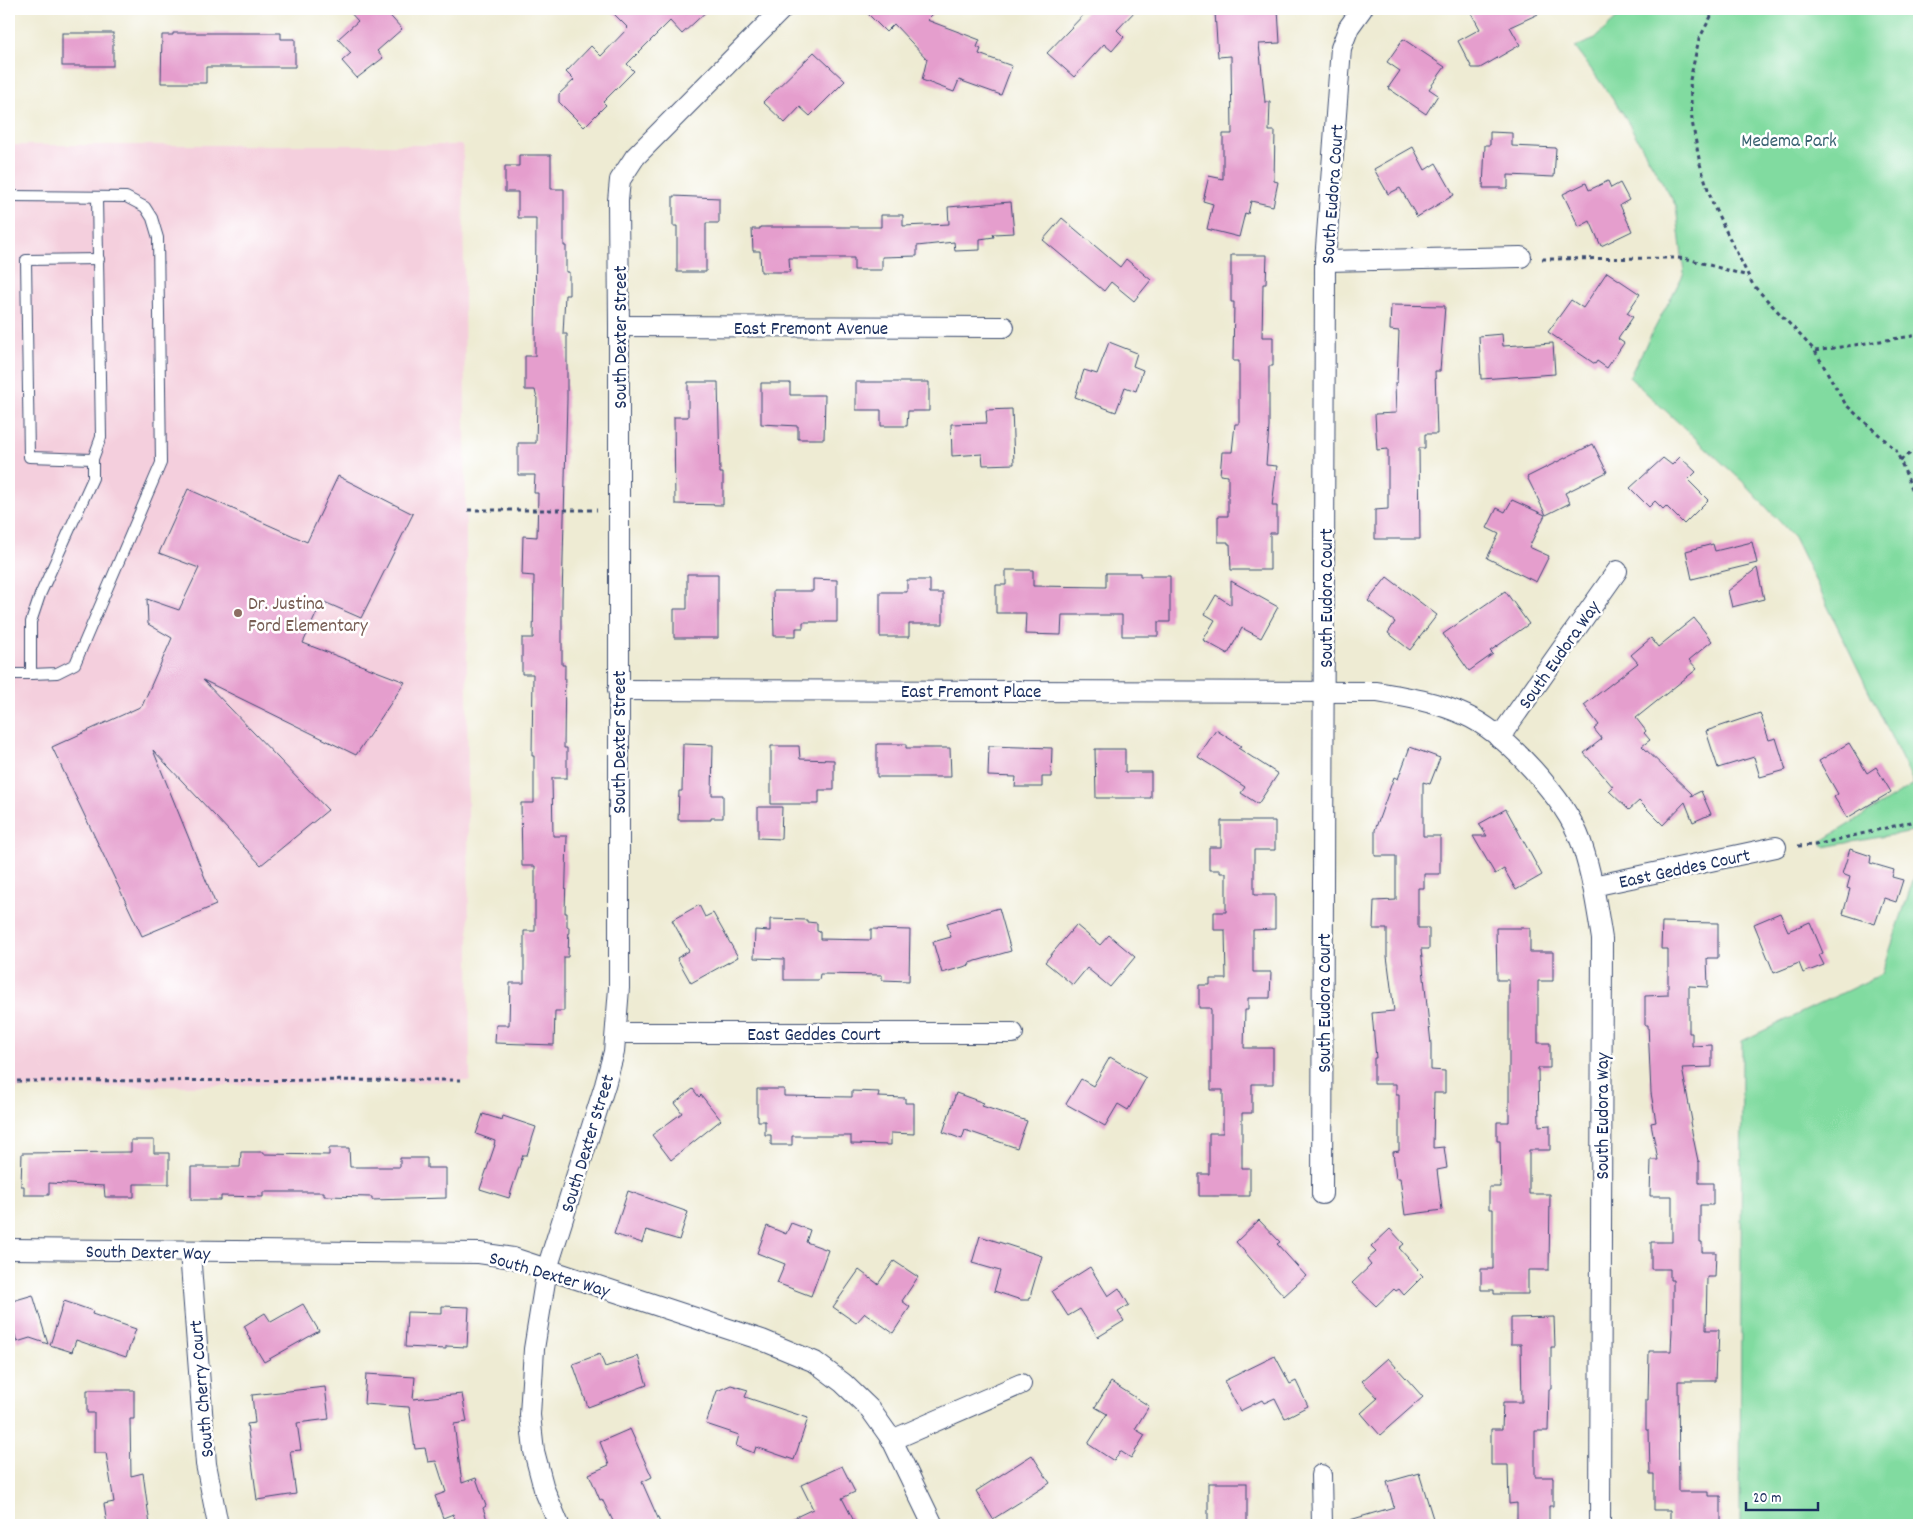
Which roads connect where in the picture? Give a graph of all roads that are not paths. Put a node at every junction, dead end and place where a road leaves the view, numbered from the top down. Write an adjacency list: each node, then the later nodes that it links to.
1 (782, 9): 8 (street, South Dexter Street)
2 (1362, 9): 7 (street, South Eudora Court)
3 (9, 196): 4 (lane)
4 (97, 197): 6 (lane); 13 (lane)
5 (1521, 257): 7 (street)
6 (99, 259): 10 (lane); 10 (lane)
7 (1325, 261): 15 (street, South Eudora Court)
8 (619, 326): 9 (street, East Fremont Avenue); 14 (street, South Dexter Street)
9 (1004, 327)
10 (93, 459): 13 (lane)
11 (1617, 571): 16 (street, South Eudora Way)
12 (9, 674): 13 (lane)
13 (31, 674)
14 (618, 690): 15 (street, East Fremont Place); 19 (street, South Dexter Street)
15 (1325, 691): 16 (street, South Eudora Way); 21 (street, South Eudora Court)
16 (1500, 738): 18 (street, South Eudora Way)
17 (1776, 847): 18 (street, East Geddes Court)
18 (1593, 886): 32 (street, South Eudora Way)
19 (616, 1033): 20 (street, East Geddes Court); 24 (street, South Dexter Street)
20 (1013, 1033)
21 (1322, 1194)
22 (9, 1249): 23 (street, South Dexter Way)
23 (190, 1252): 24 (street, South Dexter Way); 28 (street, South Cherry Court)
24 (547, 1269): 26 (street, South Dexter Way); 29 (street, South Dexter Street)
25 (1021, 1384): 26 (street)
26 (892, 1440): 30 (street, South Dexter Way)
27 (1321, 1475): 31 (street)
28 (218, 1525)
29 (559, 1525)
30 (933, 1525)
31 (1322, 1525)
32 (1600, 1525)

